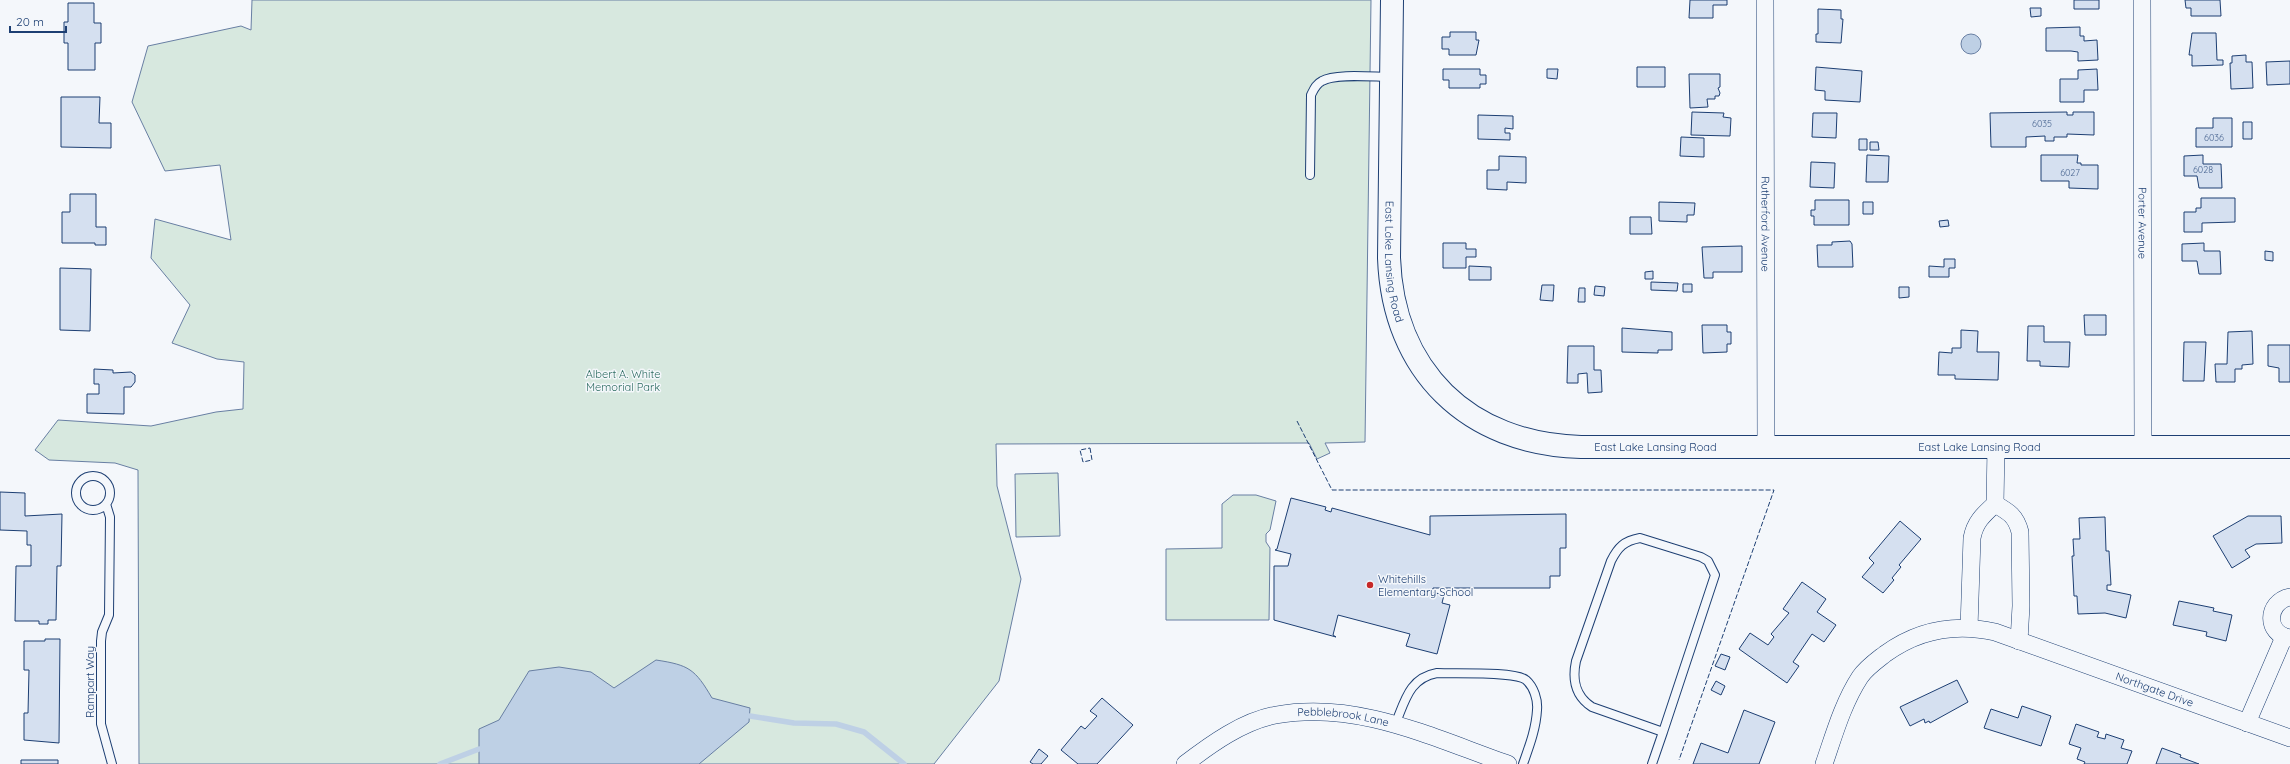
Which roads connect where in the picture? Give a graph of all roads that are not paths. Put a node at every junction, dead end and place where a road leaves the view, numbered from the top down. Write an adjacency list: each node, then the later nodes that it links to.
1 (1392, 0): 4 (main road, East Lake Lansing Road)
2 (1765, 0): 6 (street, Rutherford Avenue)
3 (2142, 0): 8 (street, Porter Avenue)
4 (1391, 77): 5 (lane); 6 (main road, East Lake Lansing Road)
5 (1310, 176)
6 (1766, 447): 7 (main road, East Lake Lansing Road)
7 (1996, 447): 8 (main road, East Lake Lansing Road); 11 (street)
8 (2143, 447): 9 (main road, East Lake Lansing Road)
9 (2290, 447)
10 (106, 504): 10 (lane); 20 (lane, Rampart Way)
11 (1995, 504): 13 (street); 15 (street)
12 (2290, 597): 14 (street)
13 (1969, 628): 15 (street, Northgate Drive); 25 (street, Northgate Drive)
14 (2287, 638): 16 (street)
15 (2019, 641): 16 (street, Northgate Drive)
16 (2247, 723): 19 (street, Northgate Drive)
17 (1395, 725): 21 (street, Pebblebrook Lane); 22 (street, Pebblebrook Lane); 23 (lane)
18 (1663, 732): 18 (lane); 24 (lane)
19 (2290, 738)
20 (112, 764)
21 (1185, 764)
22 (1508, 764)
23 (1523, 764)
24 (1652, 764)
25 (1824, 764)

